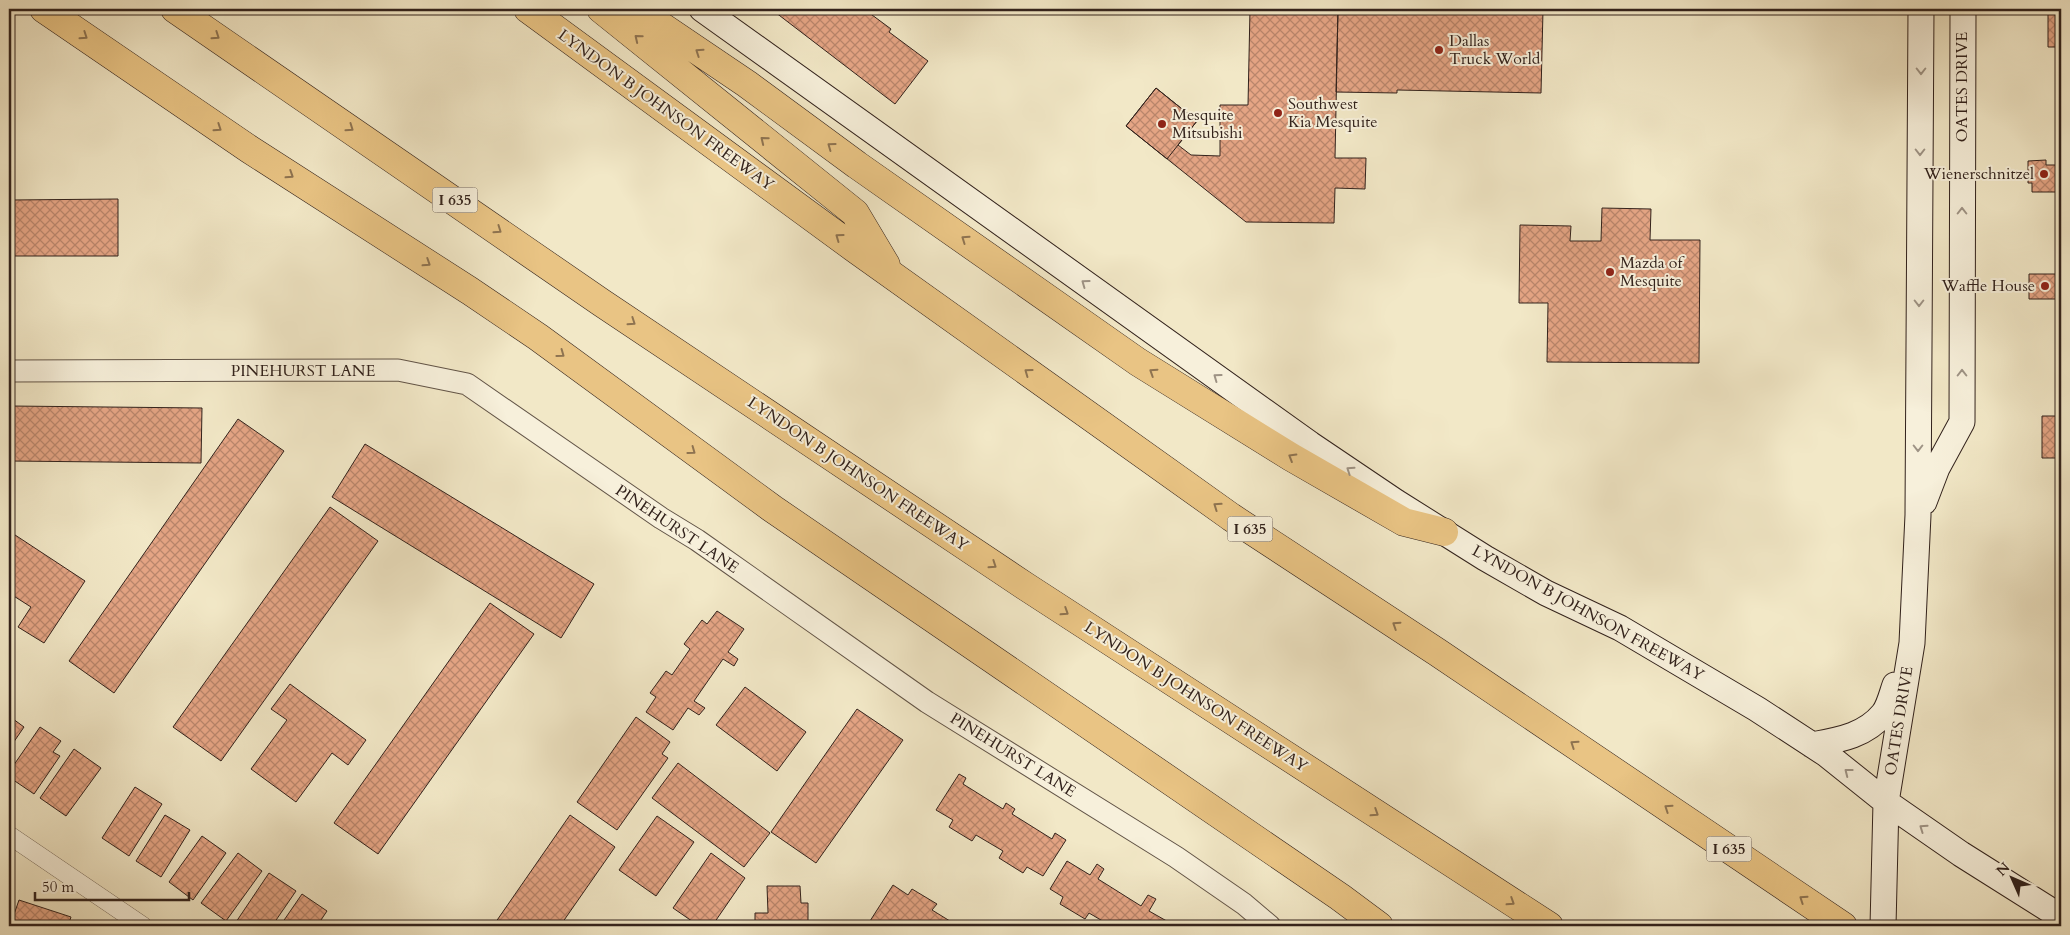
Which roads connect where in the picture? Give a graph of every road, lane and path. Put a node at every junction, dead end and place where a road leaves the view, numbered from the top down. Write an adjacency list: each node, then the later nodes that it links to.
1 (44, 9): 23 (highway, one-way to 23)
2 (175, 9): 24 (highway, LYNDON B JOHNSON FREEWAY / I 635, one-way to 24)
3 (528, 9): 11 (highway, LYNDON B JOHNSON FREEWAY / I 635, one-way to 3)
4 (601, 9): 11 (highway, one-way to 4)
5 (636, 9): 14 (highway, one-way to 5)
6 (702, 9): 14 (main road, LYNDON B JOHNSON FREEWAY, one-way to 6)
7 (1921, 9): 9 (main road, OATES DRIVE, one-way to 9)
8 (1962, 9): 10 (main road, OATES DRIVE)
9 (1921, 103): 10 (main road); 13 (main road, OATES DRIVE, one-way to 13)
10 (1962, 105): 13 (main road, OATES DRIVE, one-way to 10)
11 (892, 275): 25 (highway, LYNDON B JOHNSON FREEWAY / I 635, one-way to 11)
12 (9, 370): 22 (street, PINEHURST LANE)
13 (1918, 516): 15 (main road, OATES DRIVE)
14 (1444, 532): 16 (main road, LYNDON B JOHNSON FREEWAY)
15 (1912, 643): 16 (main road); 17 (main road, OATES DRIVE)
16 (1812, 745): 17 (main road, LYNDON B JOHNSON FREEWAY, one-way to 16)
17 (1886, 802): 19 (main road, LYNDON B JOHNSON FREEWAY, one-way to 17); 26 (main road, OATES DRIVE)
18 (9, 835): 20 (street)
19 (2061, 917)
20 (121, 920): 21 (street)
21 (143, 926)
22 (1270, 926)
23 (1379, 926)
24 (1549, 926)
25 (1843, 926)
26 (1883, 926)

